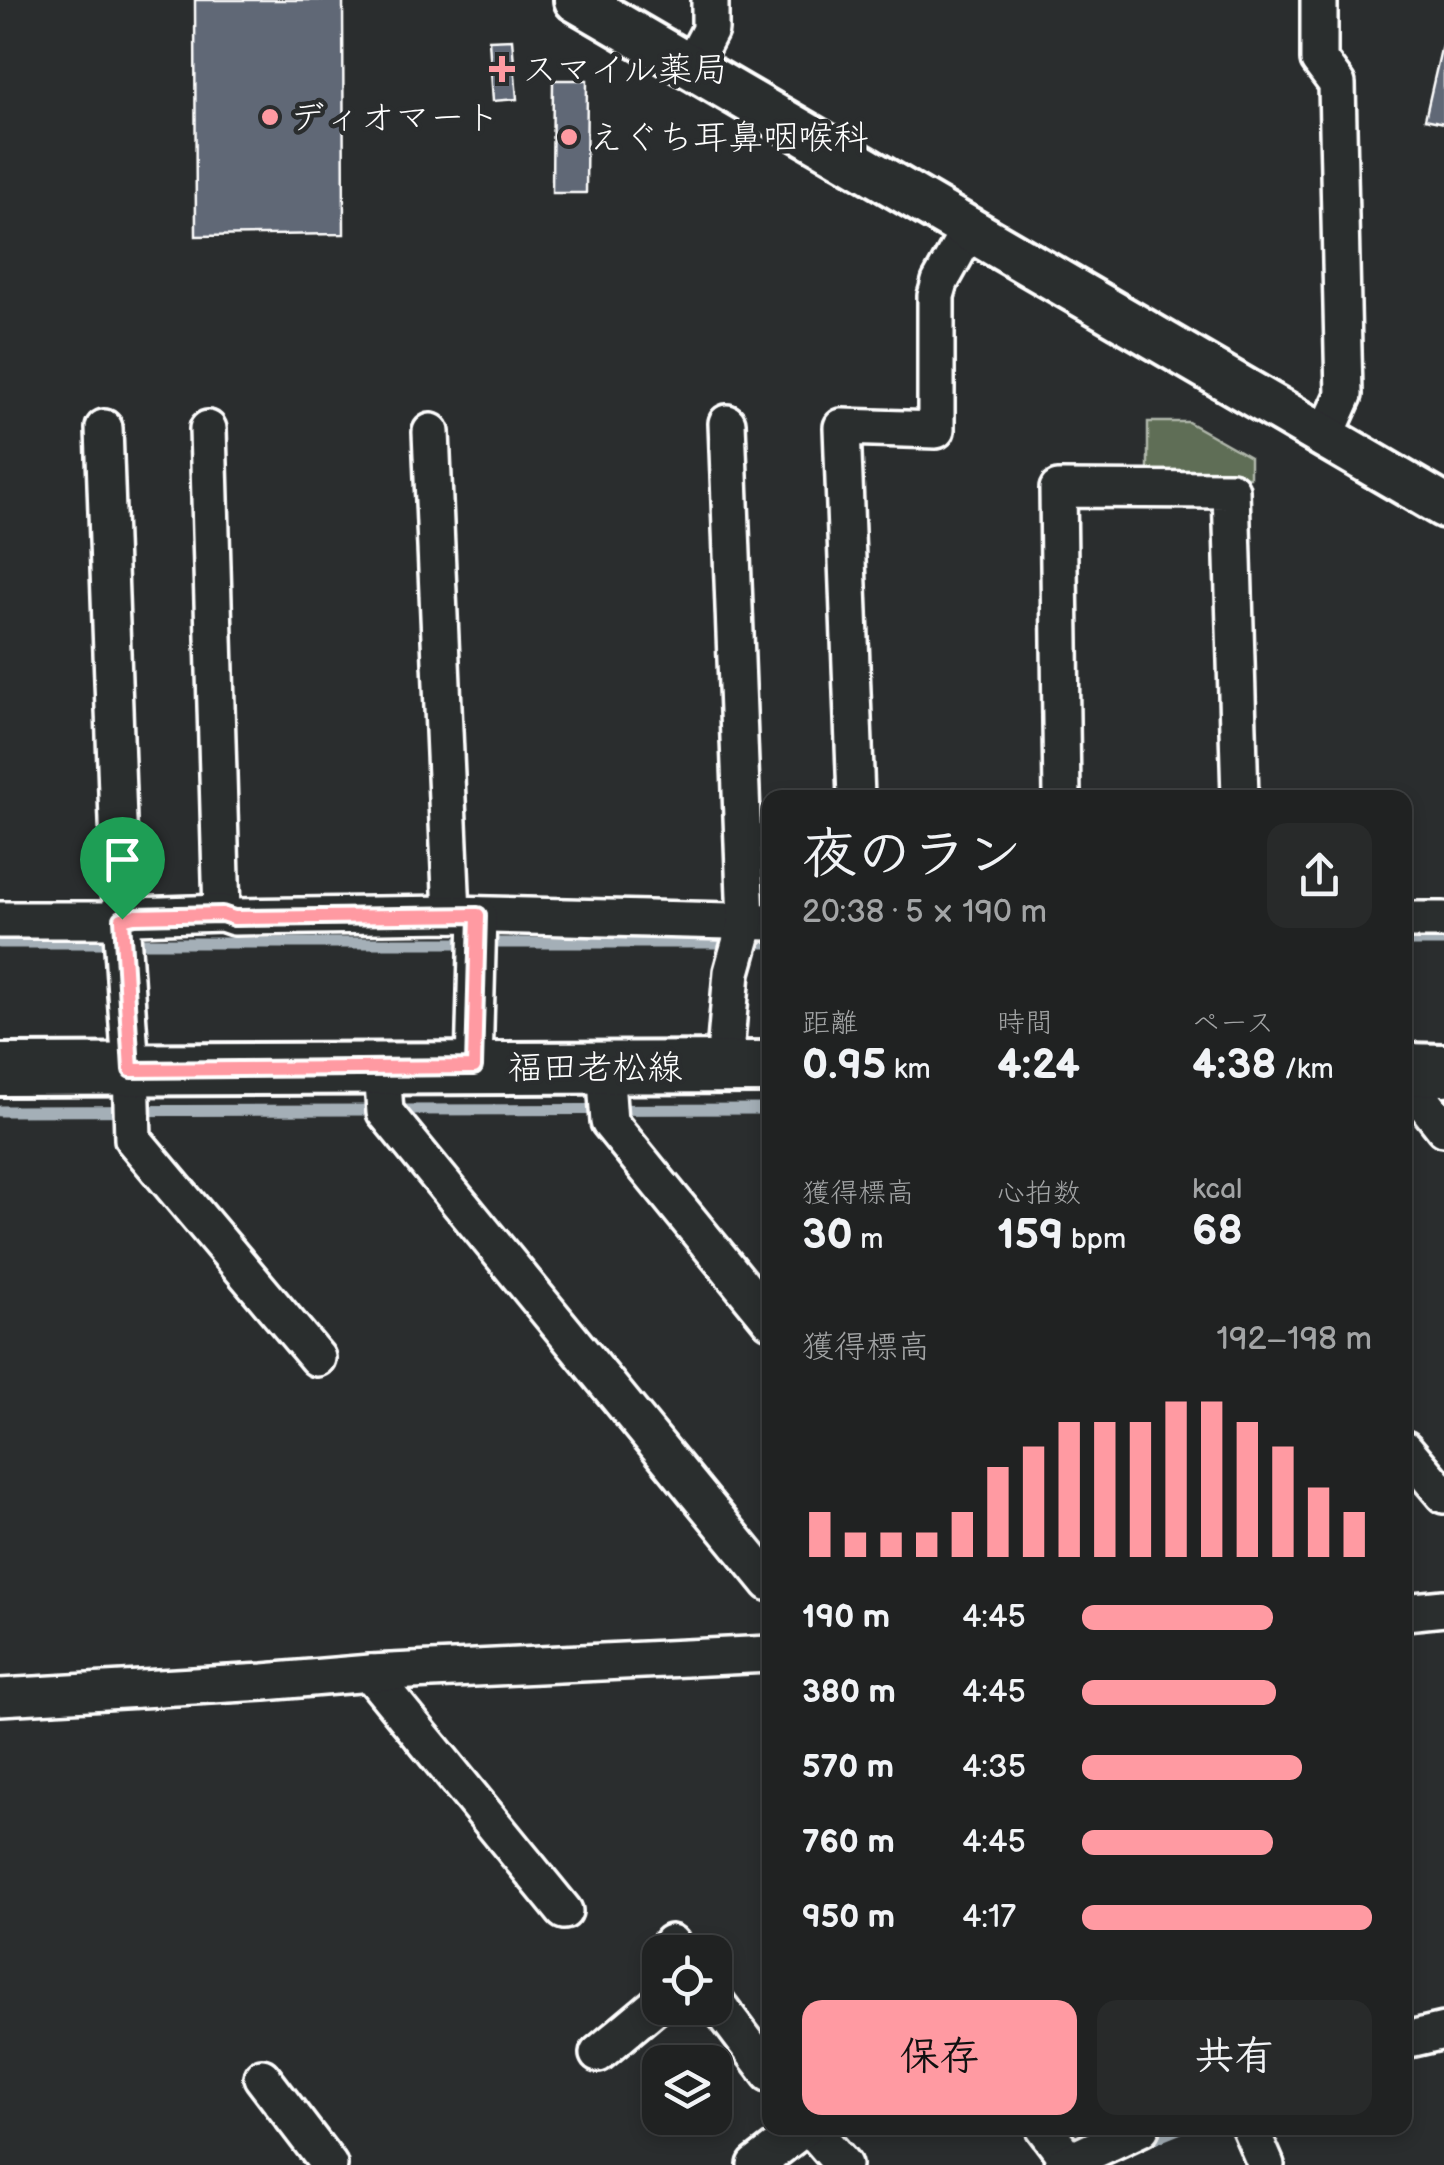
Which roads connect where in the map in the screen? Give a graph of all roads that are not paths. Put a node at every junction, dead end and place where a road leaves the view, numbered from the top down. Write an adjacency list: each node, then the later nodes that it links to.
1 (576, 0): 4 (street)
2 (710, 0): 4 (street)
3 (1318, 0): 10 (street)
4 (691, 66): 5 (street)
5 (969, 230): 10 (street); 12 (street)
6 (727, 423): 20 (street)
7 (104, 428): 21 (street)
8 (208, 429): 15 (street)
9 (431, 432): 19 (street)
10 (1325, 437): 11 (street)
11 (1444, 506)
12 (856, 790)
13 (1062, 790): 14 (street)
14 (1240, 790)
15 (222, 914): 19 (street); 21 (street)
16 (0, 920): 21 (street)
17 (1412, 920): 18 (street)
18 (1444, 920)
19 (471, 928): 20 (street); 22 (street)
20 (749, 933): 23 (street)
21 (123, 936): 27 (street)
22 (474, 1067): 25 (main road, 福田老松線); 26 (main road, 福田老松線)
23 (747, 1067): 26 (main road, 福田老松線)
24 (0, 1070): 27 (main road, 福田老松線)
25 (384, 1093): 27 (main road, 福田老松線); 32 (street)
26 (606, 1094): 28 (street)
27 (132, 1098): 29 (street)
28 (762, 1310)
29 (318, 1358)
30 (1412, 1457): 31 (street)
31 (1444, 1495)
32 (762, 1574)
33 (1444, 1608): 34 (street)
34 (1412, 1611)
35 (762, 1655): 36 (street)
36 (379, 1683): 37 (street); 38 (street)
37 (0, 1697)
38 (564, 1912)
39 (642, 2017): 43 (street)
40 (732, 2024): 44 (street)
41 (1444, 2030): 42 (street)
42 (1412, 2038)
43 (598, 2054)
44 (762, 2063)
45 (262, 2077): 52 (street)
46 (797, 2135): 53 (street)
47 (814, 2135): 54 (street)
48 (1048, 2135): 51 (street)
49 (1126, 2135): 51 (street)
50 (1253, 2135): 55 (street)
51 (1066, 2163)
52 (329, 2165)
53 (756, 2165)
54 (842, 2165)
55 (1266, 2165)

